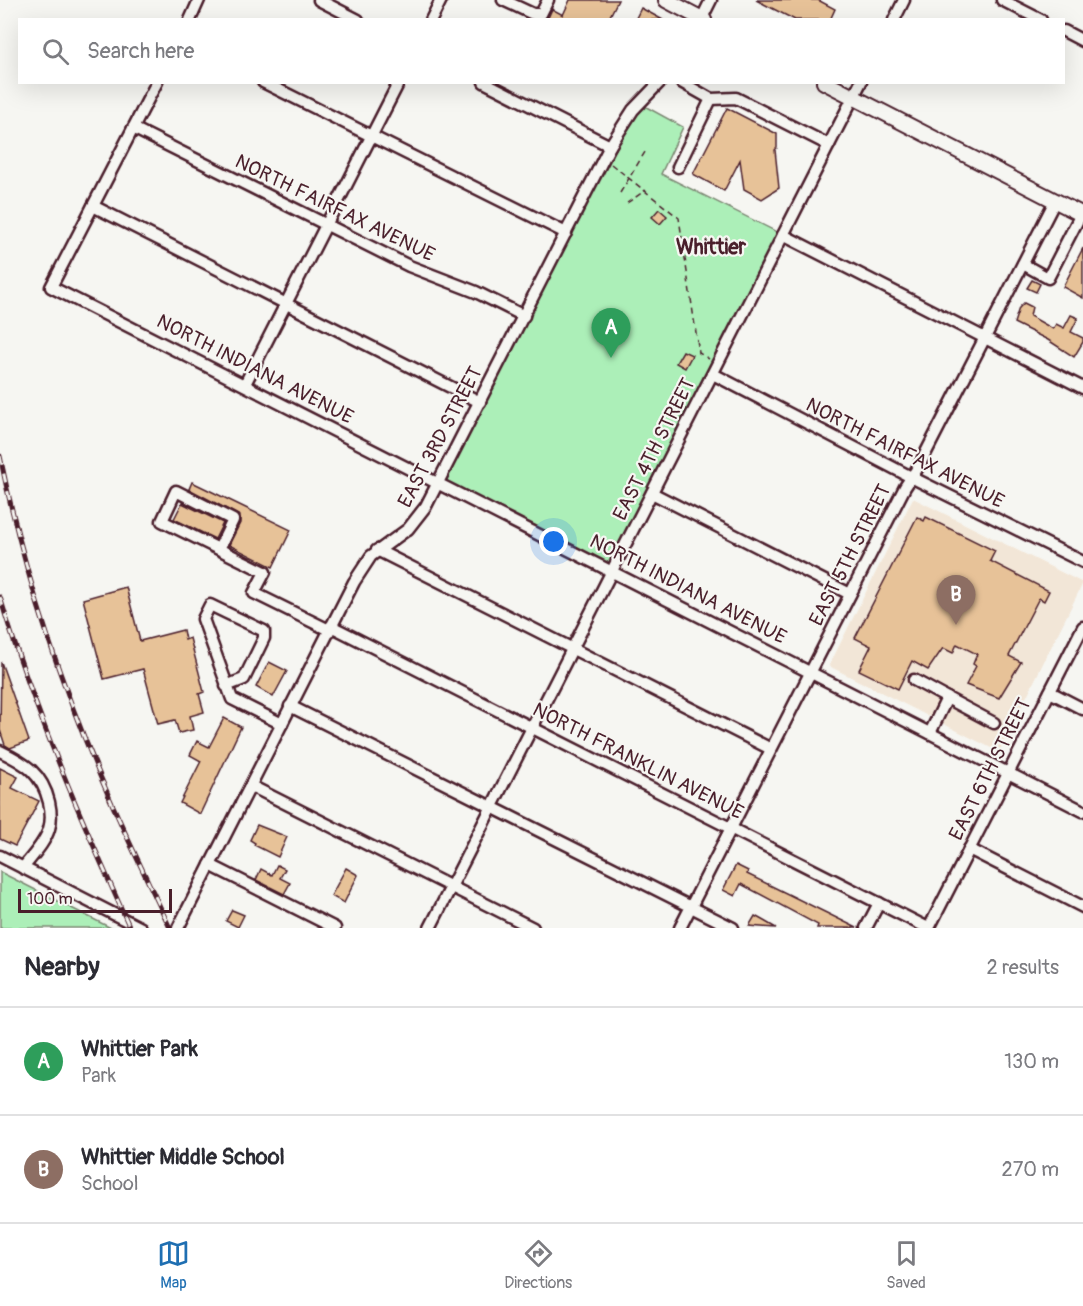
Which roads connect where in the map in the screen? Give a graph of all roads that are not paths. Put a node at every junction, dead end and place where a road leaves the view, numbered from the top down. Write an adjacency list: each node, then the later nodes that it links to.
1 (200, 0): 12 (street)
2 (319, 0): 13 (street)
3 (441, 0): 14 (street)
4 (503, 0): 10 (street)
5 (548, 0): 10 (street)
6 (666, 0): 15 (main road)
7 (711, 0): 16 (street)
8 (904, 0): 17 (street)
9 (1002, 0): 11 (street)
10 (516, 3)
11 (1020, 4): 18 (street)
12 (191, 18)
13 (354, 18)
14 (433, 18)
15 (700, 18)
16 (702, 18)
17 (895, 18)
18 (1038, 18)
19 (1065, 32): 20 (street)
20 (1083, 41)
21 (156, 84): 31 (street)
22 (267, 84): 32 (street)
23 (398, 84): 32 (street)
24 (488, 84): 34 (street)
25 (658, 84): 34 (street, EAST 3RD STREET)
26 (685, 84): 30 (street)
27 (828, 84): 29 (main road)
28 (860, 84): 29 (street, EAST 4TH STREET)
29 (853, 98): 33 (street, EAST 4TH STREET); 36 (main road)
30 (711, 99): 33 (street); 35 (street)
31 (133, 128): 37 (street); 39 (street, NORTH FAIRFAX AVENUE)
32 (372, 137): 39 (street); 40 (street)
33 (829, 145): 41 (street, EAST 4TH STREET)
34 (610, 146): 40 (street, EAST 3RD STREET)
35 (678, 167)
36 (1055, 201): 38 (main road); 42 (street, EAST 5TH STREET)
37 (93, 206): 43 (street); 47 (street, NORTH INDIANA AVENUE)
38 (1082, 214): 42 (street)
39 (326, 226): 43 (street); 44 (street, NORTH FAIRFAX AVENUE)
40 (566, 233): 44 (street, EAST 3RD STREET)
41 (783, 235): 45 (street); 46 (street, EAST 4TH STREET)
42 (1023, 264): 45 (street, EAST 5TH STREET)
43 (285, 304): 47 (street); 49 (street)
44 (524, 316): 49 (street, EAST 3RD STREET)
45 (985, 337): 48 (street); 50 (street, EAST 5TH STREET)
46 (715, 369): 50 (street, NORTH FAIRFAX AVENUE); 52 (street, EAST 4TH STREET)
47 (245, 384): 51 (street, NORTH INDIANA AVENUE)
48 (1083, 388)
49 (480, 402): 51 (street, EAST 3RD STREET)
50 (911, 477): 55 (street, NORTH FAIRFAX AVENUE); 57 (street, EAST 5TH STREET)
51 (439, 482): 54 (street, EAST 3RD STREET); 56 (street, NORTH INDIANA AVENUE)
52 (652, 493): 56 (street, EAST 4TH STREET); 57 (street)
53 (219, 549): 53 (street); 59 (street, NORTH FRANKLIN AVENUE)
54 (377, 550): 59 (street, EAST 3RD STREET); 60 (street)
55 (1083, 562)
56 (612, 570): 60 (street, EAST 4TH STREET); 61 (street, NORTH INDIANA AVENUE)
57 (850, 594): 61 (street, EAST 5TH STREET)
58 (1083, 627): 64 (street, EAST 6TH STREET)
59 (330, 628): 66 (street, EAST 3RD STREET); 70 (street, NORTH FRANKLIN AVENUE)
60 (573, 649): 70 (street, EAST 4TH STREET); 72 (street)
61 (811, 672): 71 (street, NORTH INDIANA AVENUE); 72 (street, EAST 5TH STREET)
62 (914, 680): 65 (street)
63 (226, 686): 63 (street); 69 (street)
64 (1050, 692): 67 (street); 74 (street, EAST 6TH STREET)
65 (947, 698): 68 (street); 71 (street)
66 (290, 706): 69 (street, EAST 3RD STREET); 76 (street)
67 (1083, 709)
68 (994, 723)
69 (282, 724): 75 (street, EAST 3RD STREET)
70 (532, 728): 76 (street, EAST 4TH STREET); 78 (street, NORTH FRANKLIN AVENUE)
71 (930, 733): 74 (street, NORTH INDIANA AVENUE)
72 (771, 749): 78 (street, EAST 5TH STREET)
73 (0, 751): 82 (street)
74 (1008, 773): 77 (street, NORTH INDIANA AVENUE); 79 (street, EAST 6TH STREET)
75 (251, 786): 81 (street, EAST 3RD STREET); 83 (street)
76 (492, 806): 83 (street, EAST 4TH STREET); 85 (street)
77 (1083, 811)
78 (731, 827): 84 (street, NORTH FRANKLIN AVENUE); 85 (street, EAST 5TH STREET)
79 (969, 849): 86 (street); 95 (street, EAST 6TH STREET)
80 (1, 859): 82 (street)
81 (210, 865): 88 (street, EAST 3RD STREET); 89 (street)
82 (23, 868): 87 (street)
83 (451, 887): 90 (street, EAST 4TH STREET); 91 (street)
84 (879, 903): 94 (street); 95 (street, NORTH FRANKLIN AVENUE)
85 (691, 907): 92 (street, EAST 5TH STREET); 93 (street)
86 (1083, 907)
87 (141, 928)
88 (178, 928)
89 (335, 928)
90 (430, 928)
91 (533, 928)
92 (680, 928)
93 (733, 928)
94 (866, 928)
95 (929, 928)

